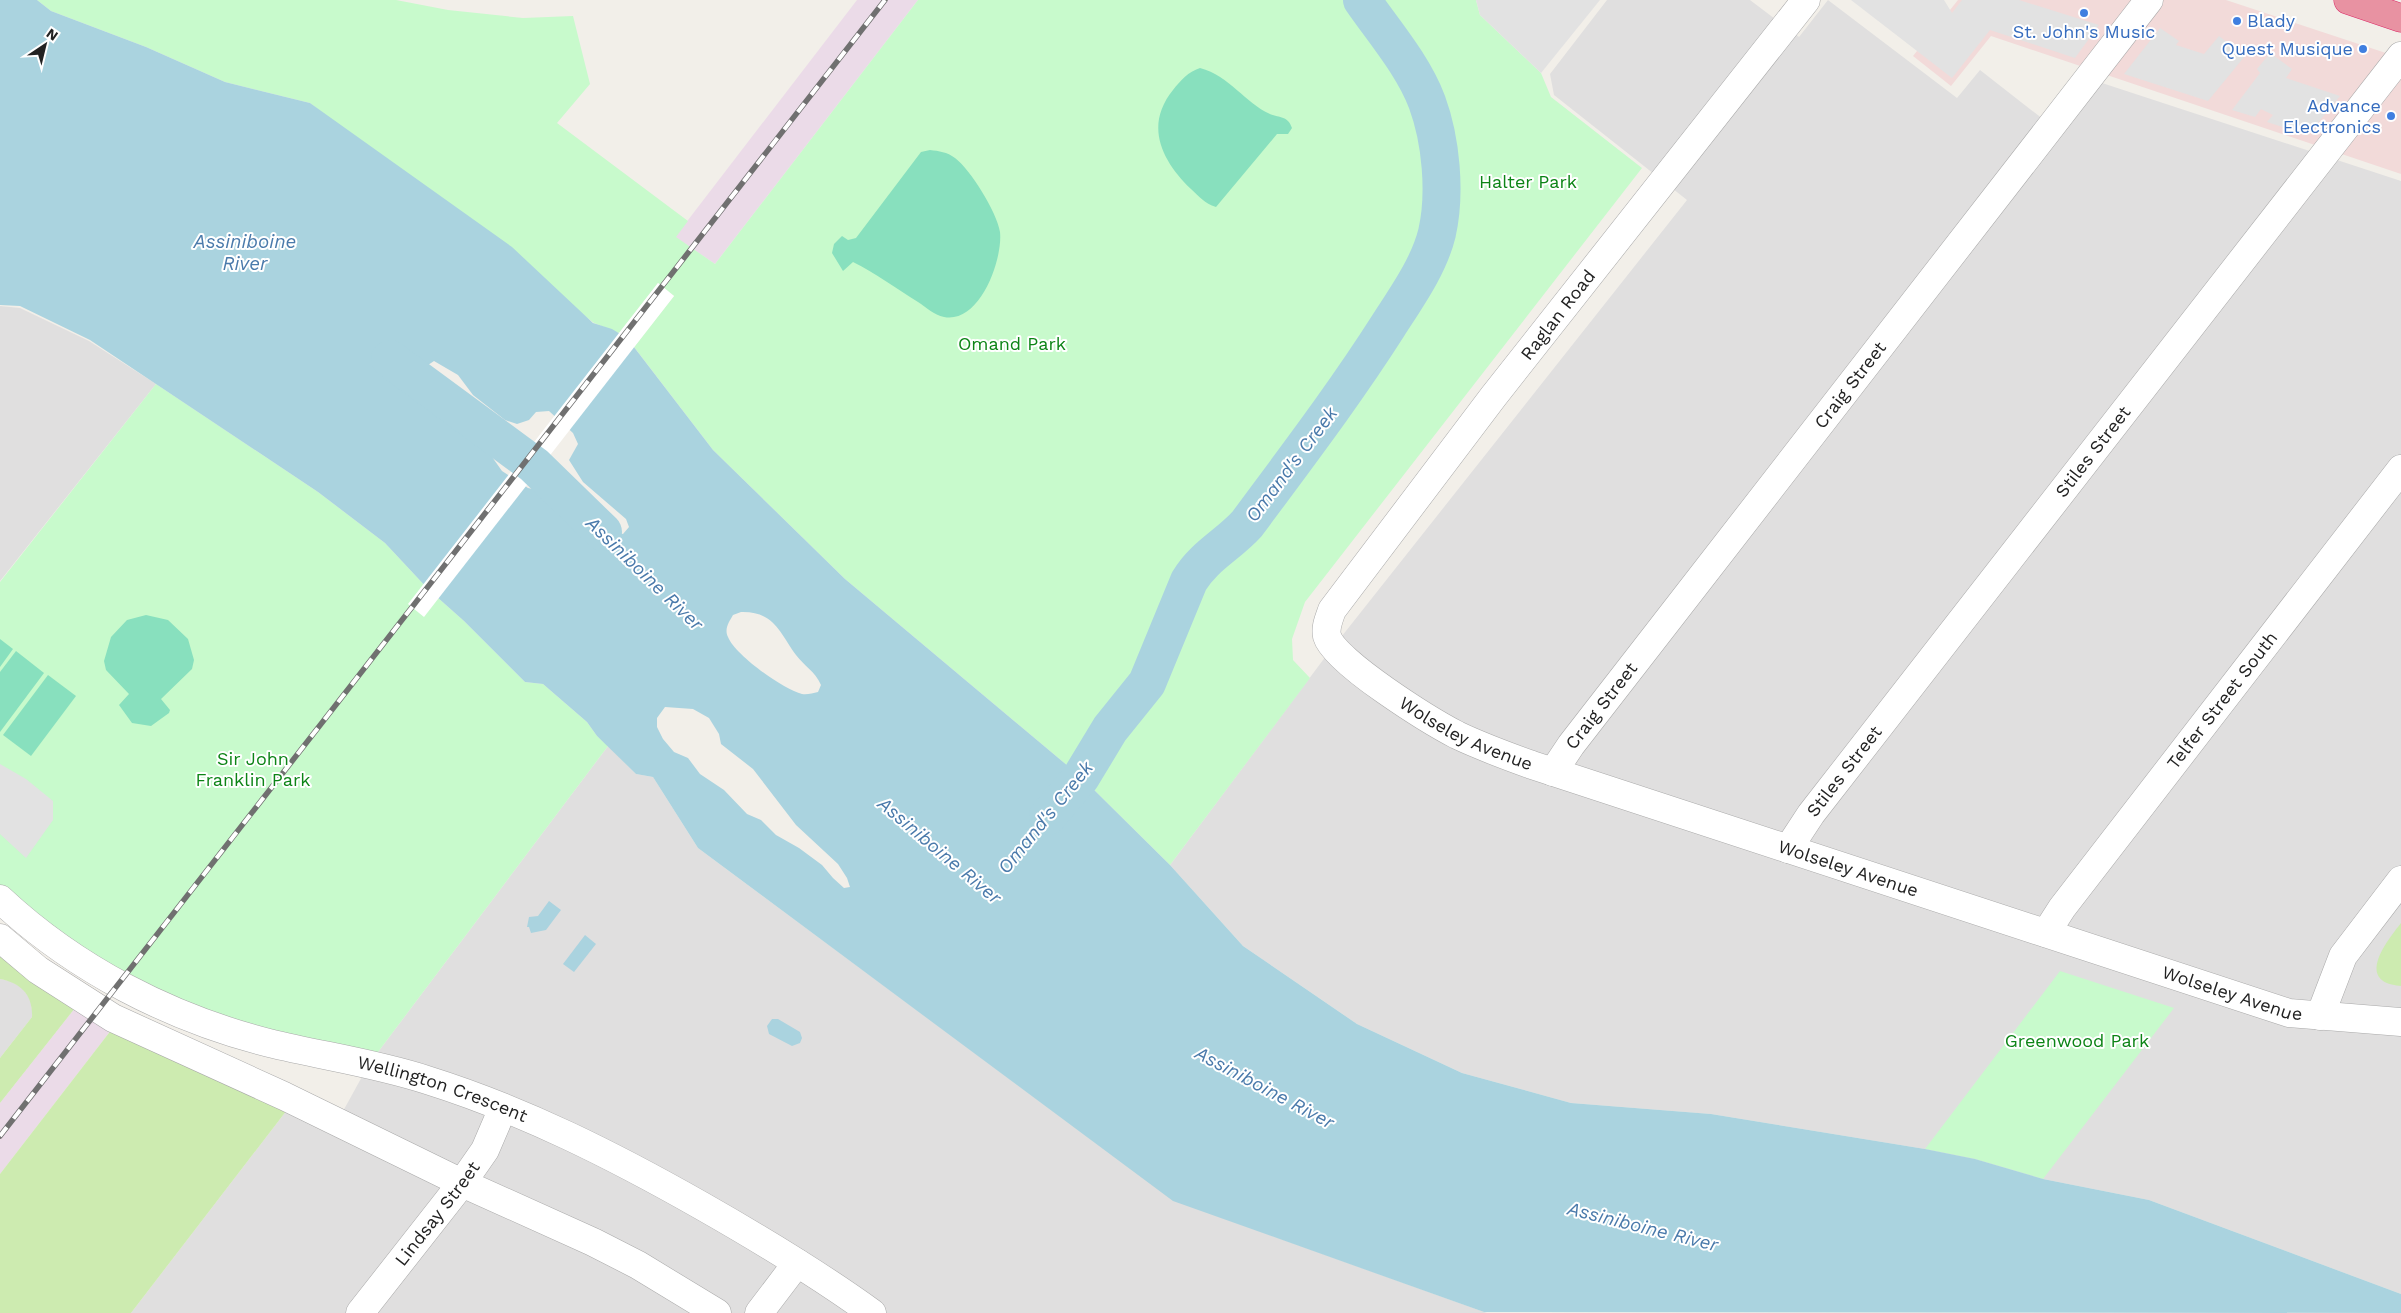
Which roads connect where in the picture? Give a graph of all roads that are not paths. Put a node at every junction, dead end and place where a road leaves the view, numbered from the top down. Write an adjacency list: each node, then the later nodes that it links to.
1 (1806, 0): 7 (street, Raglan Road)
2 (2149, 0): 8 (street, Craig Street)
3 (2348, 0): 4 (highway)
4 (2401, 18)
5 (2401, 56): 9 (street, Stiles Street)
6 (2401, 469): 12 (street, Telfer Street South)
7 (1328, 638): 8 (street, Wolseley Avenue)
8 (1553, 772): 9 (street, Wolseley Avenue)
9 (1788, 849): 12 (street, Wolseley Avenue)
10 (2401, 880): 14 (street)
11 (0, 899): 16 (street, Wellington Crescent)
12 (2046, 933): 14 (street, Wolseley Avenue)
13 (0, 938): 17 (street)
14 (2320, 1016): 15 (street, Wolseley Avenue)
15 (2401, 1022)
16 (503, 1108): 17 (street, Lindsay Street); 18 (street, Wellington Crescent)
17 (462, 1183): 19 (street, Lindsay Street); 20 (street)
18 (797, 1263): 21 (street); 22 (street, Wellington Crescent)
19 (360, 1313)
20 (717, 1313)
21 (759, 1313)
22 (872, 1313)

